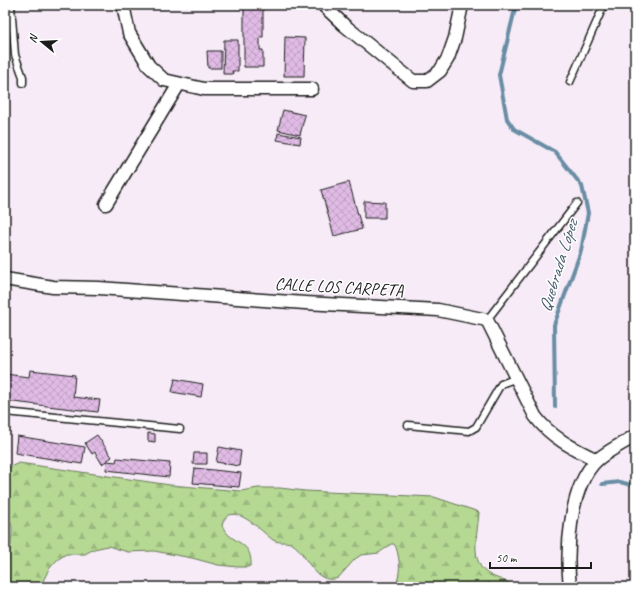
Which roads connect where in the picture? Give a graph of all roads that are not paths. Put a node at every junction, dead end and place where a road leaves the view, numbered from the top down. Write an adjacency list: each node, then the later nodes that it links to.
1 (11, 5): 7 (lane)
2 (123, 5): 8 (street)
3 (324, 5): 4 (street)
4 (462, 5)
5 (604, 5): 6 (lane)
6 (570, 82)
7 (23, 83)
8 (180, 84): 9 (street); 11 (street)
9 (312, 89)
10 (577, 203): 13 (lane)
11 (106, 204)
12 (5, 279): 13 (street, CALLE LOS CARPETA)
13 (488, 320): 14 (street)
14 (517, 378): 16 (lane); 19 (street)
15 (5, 412): 17 (lane)
16 (408, 425)
17 (180, 429)
18 (635, 436): 19 (street)
19 (597, 460): 20 (street)
20 (570, 587)

